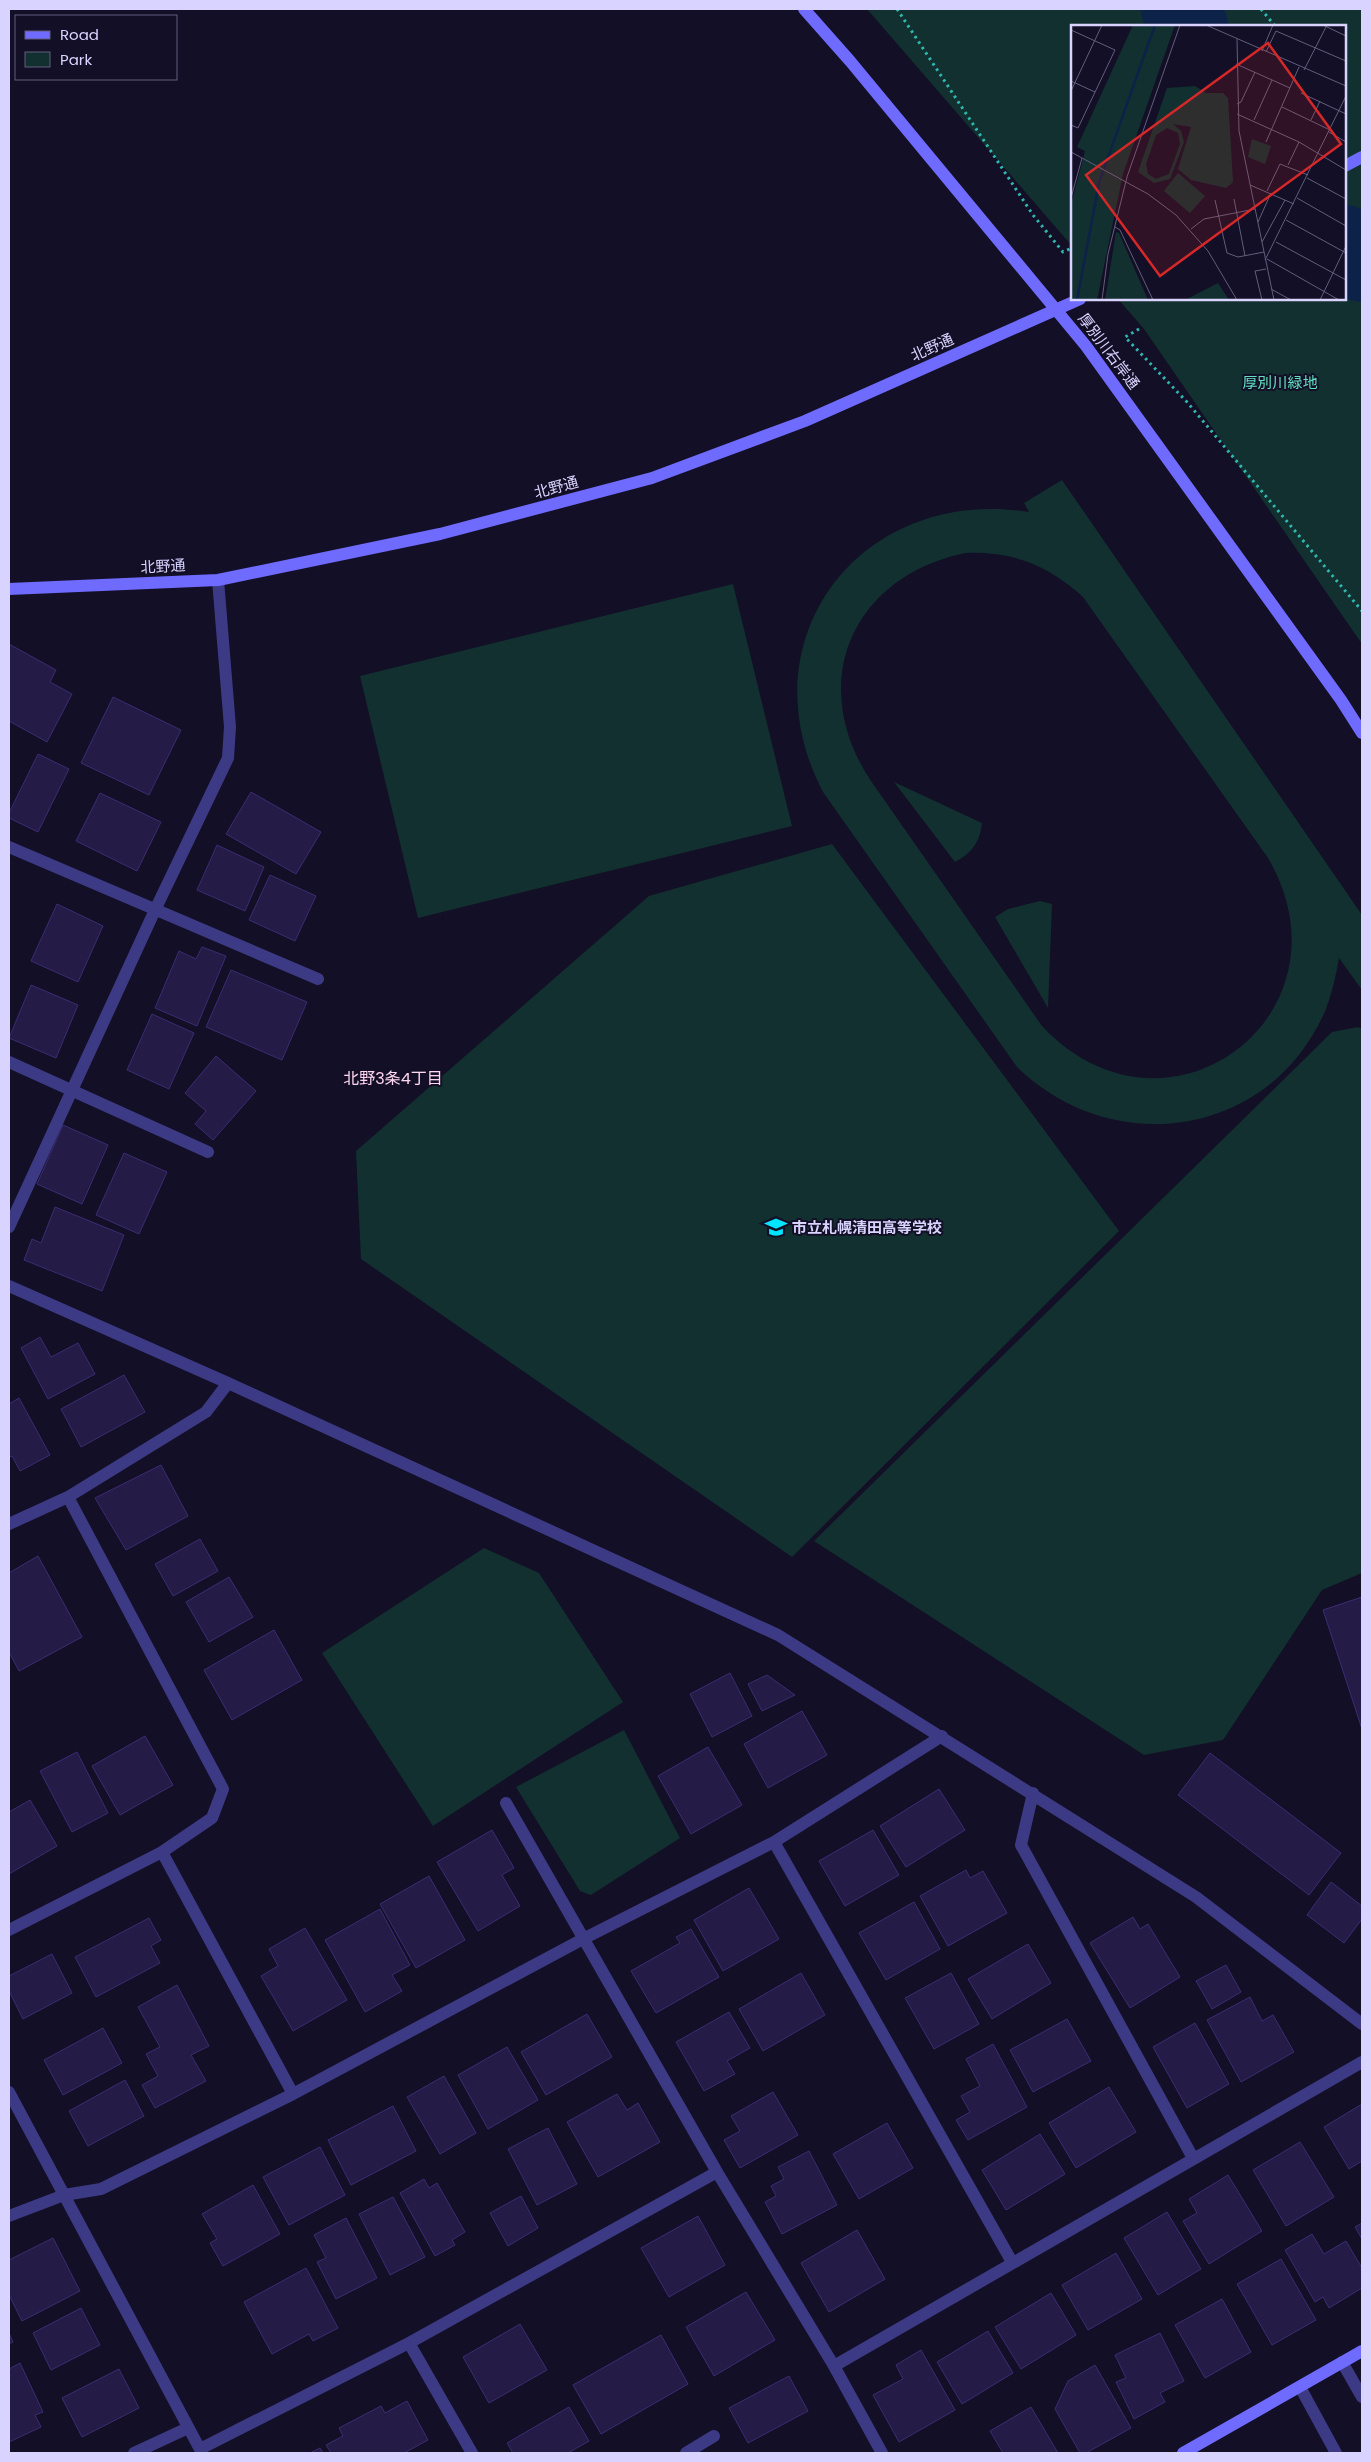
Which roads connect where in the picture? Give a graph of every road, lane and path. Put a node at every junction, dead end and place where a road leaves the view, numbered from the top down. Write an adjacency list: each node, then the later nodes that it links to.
1 (804, 9): 9 (street, 厚別川右岸通)
2 (896, 9): 7 (path)
3 (1261, 9): 4 (path)
4 (1274, 25)
5 (1362, 157): 6 (street)
6 (1346, 165)
7 (1071, 248)
8 (1078, 300): 9 (street, 北野通)
9 (1056, 310): 11 (street, 北野通); 14 (street, 厚別川右岸通)
10 (1139, 328): 13 (path)
11 (218, 580): 12 (street, 北野通); 16 (street)
12 (9, 589)
13 (1362, 611)
14 (1362, 733)
15 (9, 847): 16 (street)
16 (155, 910): 17 (street); 19 (street)
17 (318, 979)
18 (9, 1062): 19 (street)
19 (71, 1090): 20 (street); 21 (street)
20 (208, 1152)
21 (9, 1227)
22 (9, 1286): 23 (street)
23 (228, 1383): 24 (street); 26 (street)
24 (68, 1497): 25 (street); 30 (street)
25 (10, 1519)
26 (942, 1736): 27 (street); 29 (street)
27 (1033, 1793): 33 (street); 37 (street)
28 (506, 1803): 32 (street)
29 (774, 1842): 32 (street); 41 (street)
30 (162, 1852): 31 (street); 36 (street)
31 (9, 1930)
32 (583, 1939): 36 (street); 38 (street)
33 (1362, 2024)
34 (1362, 2062): 37 (street)
35 (9, 2092): 39 (street)
36 (293, 2094): 39 (street)
37 (1194, 2158): 41 (street)
38 (717, 2172): 42 (street); 45 (street)
39 (64, 2195): 40 (street); 48 (street)
40 (9, 2216)
41 (1012, 2262): 45 (street)
42 (409, 2342): 50 (street); 52 (street)
43 (1362, 2351): 44 (street)
44 (1342, 2362): 46 (street); 47 (street)
45 (834, 2366): 54 (street)
46 (1300, 2388): 55 (street); 56 (street)
47 (1362, 2397)
48 (188, 2428): 50 (street); 51 (street)
49 (714, 2436): 53 (street)
50 (201, 2451)
51 (134, 2453)
52 (472, 2453)
53 (686, 2453)
54 (882, 2453)
55 (1183, 2453)
56 (1336, 2453)

